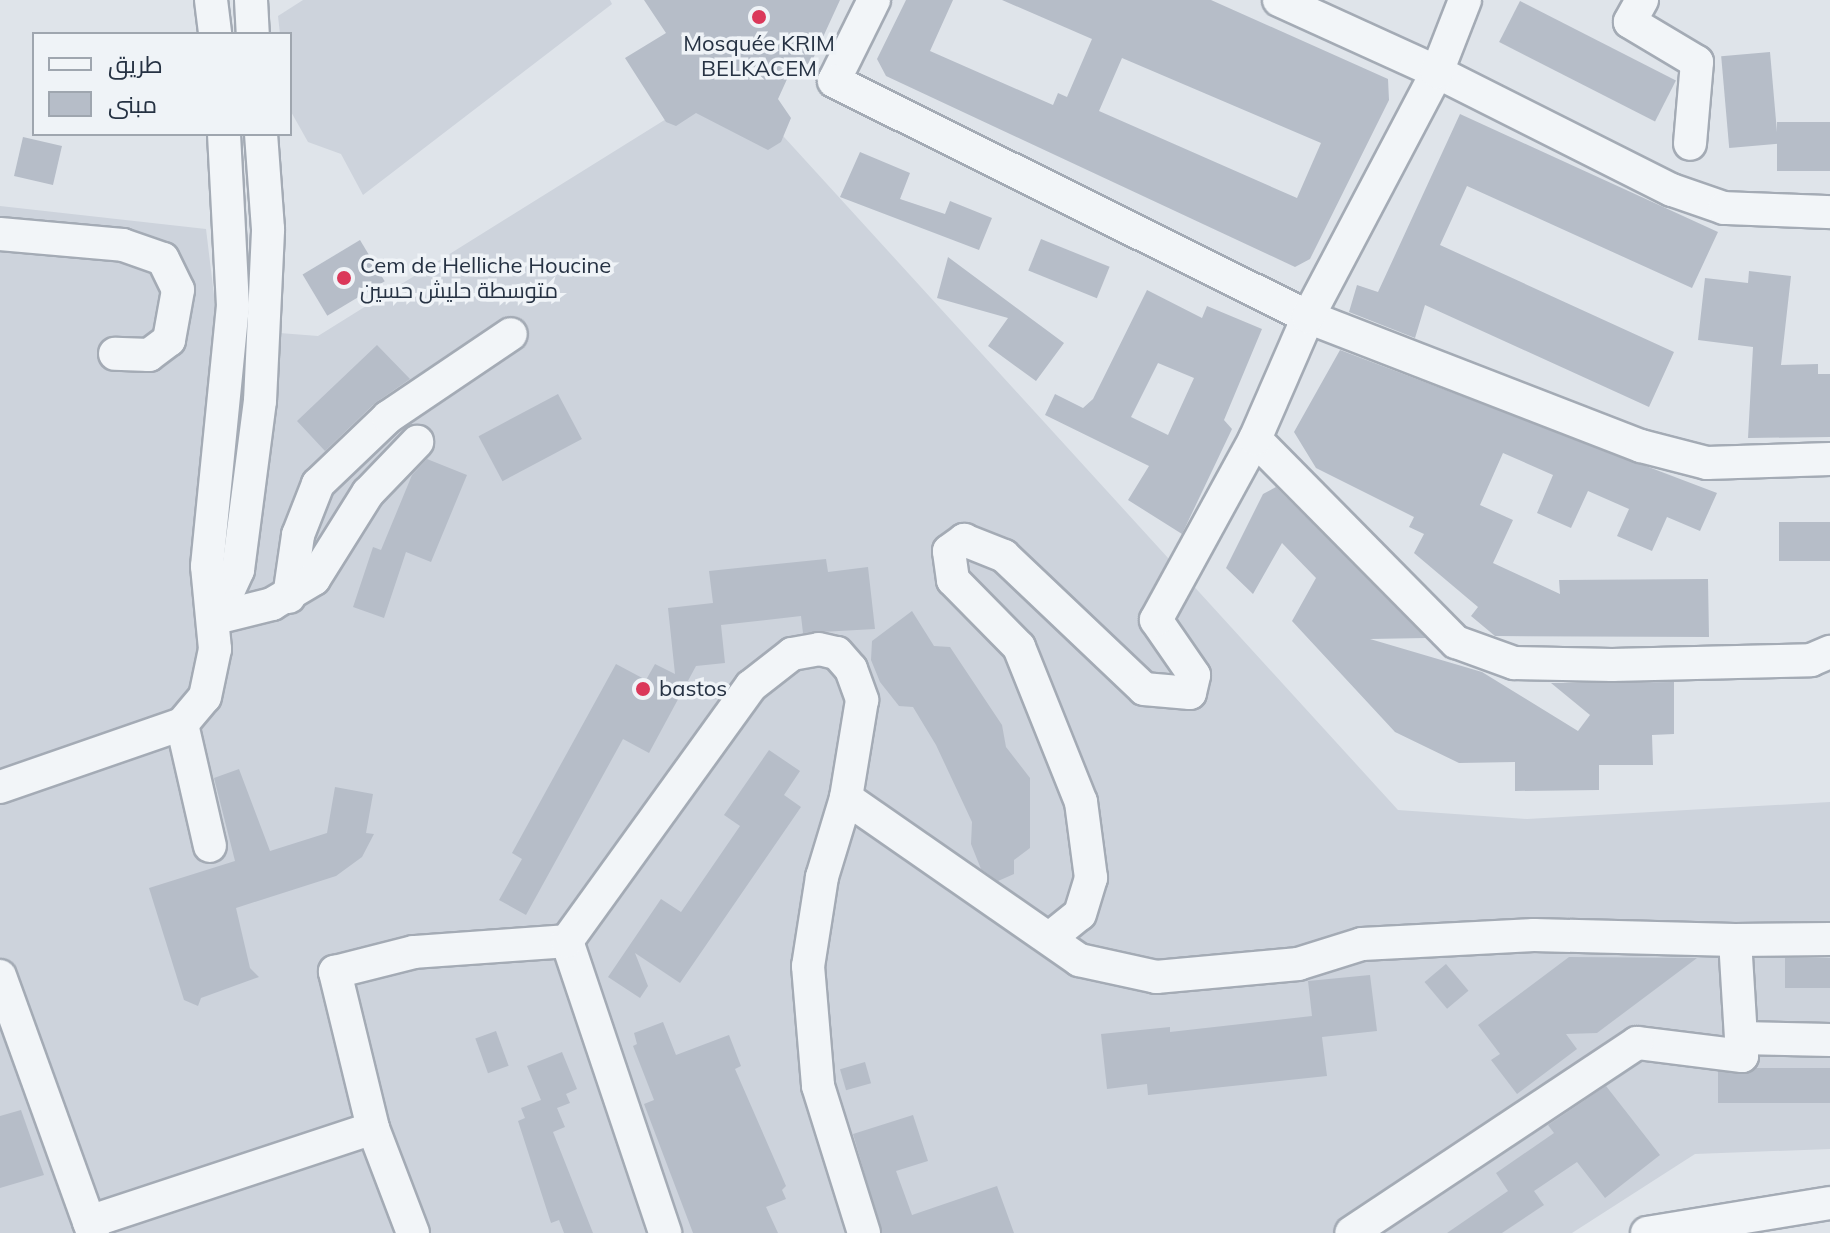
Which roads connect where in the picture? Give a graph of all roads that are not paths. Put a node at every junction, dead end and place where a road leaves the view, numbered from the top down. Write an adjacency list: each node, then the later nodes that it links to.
1 (211, 0): 7 (street)
2 (251, 0): 8 (street)
3 (874, 0): 15 (street)
4 (1279, 0): 9 (street)
5 (1465, 0): 9 (street)
6 (1642, 0): 12 (street)
7 (215, 32)
8 (253, 32)
9 (1437, 72): 13 (street); 15 (street)
10 (224, 136): 22 (street)
11 (261, 136): 22 (street)
12 (1690, 144)
13 (1830, 212)
14 (0, 234): 17 (street)
15 (1308, 317): 18 (street); 20 (street)
16 (511, 334): 21 (street)
17 (115, 354)
18 (1255, 439): 23 (street); 28 (street)
19 (417, 442): 21 (street)
20 (1830, 459)
21 (289, 597): 22 (street)
22 (216, 618): 24 (street)
23 (1830, 652)
24 (182, 724): 25 (street); 27 (street)
25 (0, 787)
26 (846, 798): 28 (street); 31 (street); 40 (street)
27 (210, 846)
28 (1050, 938): 30 (street)
29 (1830, 939): 30 (street)
30 (1735, 940): 33 (street)
31 (567, 941): 35 (street); 39 (street)
32 (2, 990): 37 (street)
33 (1741, 1038): 34 (street); 41 (street)
34 (1830, 1040)
35 (373, 1128): 37 (street); 38 (street)
36 (1830, 1203): 42 (street)
37 (91, 1227)
38 (413, 1233)
39 (665, 1233)
40 (864, 1233)
41 (1351, 1233)
42 (1647, 1233)

